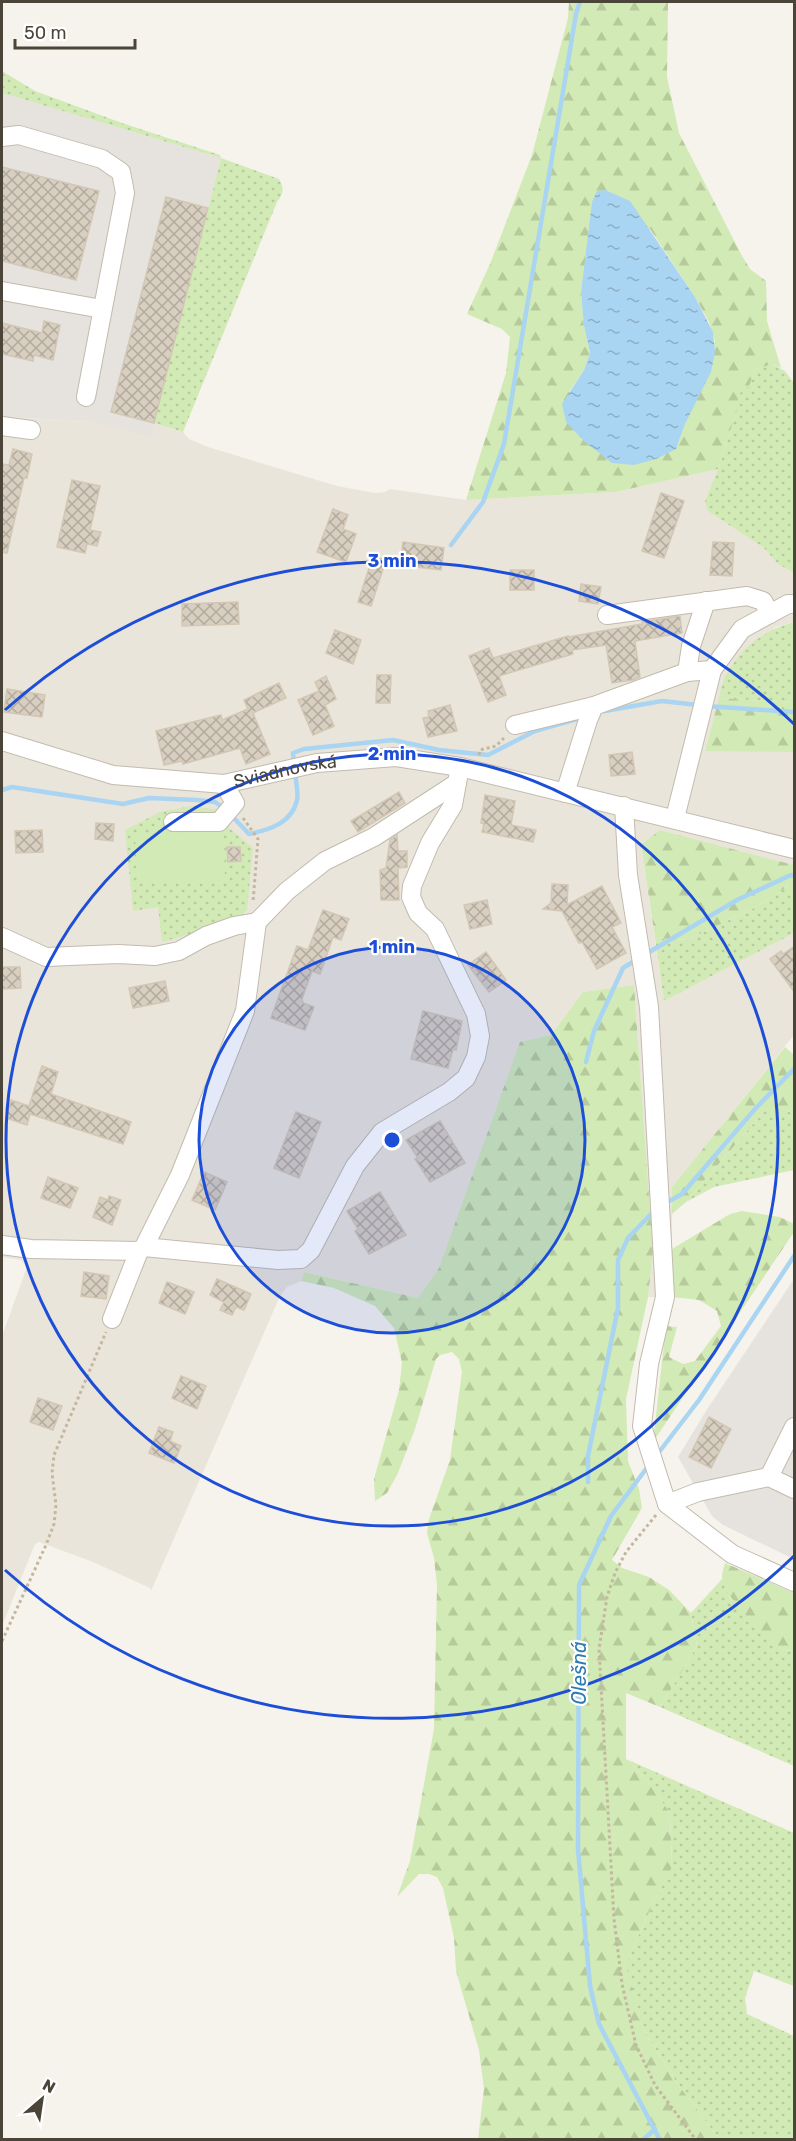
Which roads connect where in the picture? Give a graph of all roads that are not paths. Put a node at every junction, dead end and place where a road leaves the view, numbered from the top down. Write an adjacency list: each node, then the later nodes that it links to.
1 (2, 137): 3 (street)
2 (2, 291): 3 (street)
3 (102, 309): 4 (street)
4 (86, 397)
5 (2, 426): 6 (street)
6 (31, 430)
7 (706, 601): 9 (street); 10 (street); 12 (street)
8 (795, 604): 9 (street)
9 (770, 614): 11 (street)
10 (607, 615)
11 (712, 670): 12 (street); 20 (street)
12 (687, 672): 13 (street)
13 (591, 713): 14 (street); 18 (street)
14 (515, 725)
15 (2, 741): 17 (street, Sviadnovská)
16 (459, 775): 17 (street, Sviadnovská); 18 (street, Sviadnovská); 23 (street); 26 (street)
17 (224, 784): 21 (street)
18 (565, 793): 19 (street, Sviadnovská)
19 (624, 807): 20 (street, Sviadnovská); 31 (street)
20 (675, 818): 22 (street, Sviadnovská)
21 (173, 822)
22 (795, 849)
23 (255, 913): 24 (street); 26 (street)
24 (2, 937)
25 (2, 1245): 26 (street)
26 (141, 1249): 27 (street)
27 (112, 1319)
28 (795, 1427): 29 (street)
29 (769, 1477): 30 (street); 31 (street)
30 (795, 1489)
31 (667, 1504): 32 (street)
32 (795, 1582)

